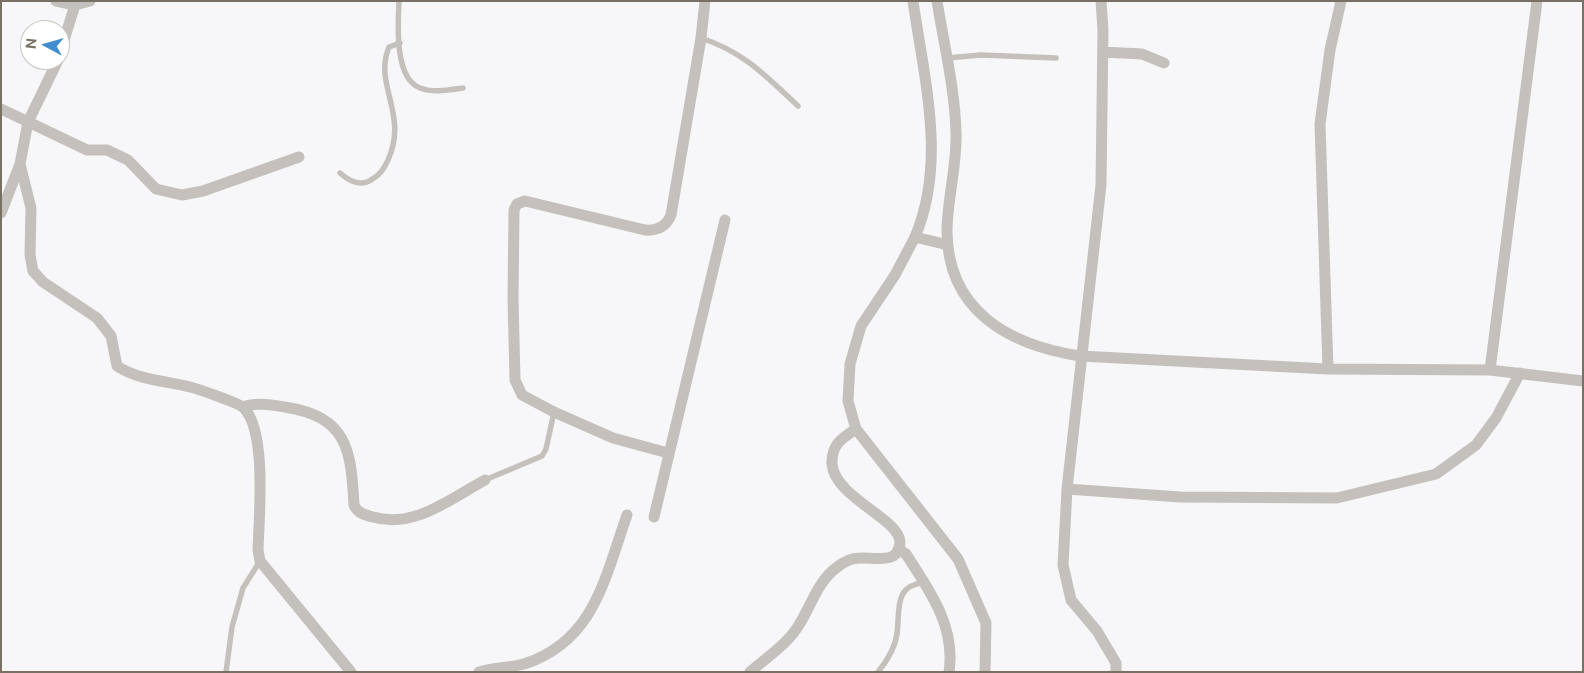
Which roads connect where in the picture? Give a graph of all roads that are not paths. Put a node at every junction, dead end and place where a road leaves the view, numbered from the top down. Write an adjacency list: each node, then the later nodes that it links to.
1 (56, 1): 10 (street)
2 (90, 1): 10 (street)
3 (399, 1): 13 (lane)
4 (705, 1): 12 (street)
5 (913, 1): 28 (street)
6 (936, 1): 15 (street)
7 (1101, 1): 14 (street)
8 (1341, 1): 31 (street)
9 (1537, 1): 32 (street)
10 (76, 5): 11 (street)
11 (70, 23)
12 (701, 38): 20 (lane); 36 (street)
13 (400, 43): 19 (lane); 25 (lane)
14 (1103, 52): 17 (street); 30 (street)
15 (947, 58): 16 (lane); 29 (street)
16 (1056, 58)
17 (1164, 63)
18 (53, 70): 22 (street)
19 (463, 88)
20 (798, 106)
21 (1, 110): 22 (street)
22 (28, 122): 23 (street); 24 (street)
23 (298, 157)
24 (20, 164): 26 (street); 35 (street)
25 (340, 174)
26 (1, 213)
27 (725, 220): 38 (street)
28 (915, 237): 29 (street); 37 (street)
29 (948, 244): 30 (street)
30 (1080, 356): 31 (street); 40 (street)
31 (1328, 369): 32 (street)
32 (1490, 370): 33 (street)
33 (1520, 373): 34 (street); 40 (street)
34 (1583, 382)
35 (243, 407): 39 (street); 44 (street)
36 (554, 412): 38 (street); 39 (lane)
37 (856, 429): 43 (street); 52 (street)
38 (668, 453): 42 (street)
39 (485, 480)
40 (1067, 489): 53 (street)
41 (627, 514): 48 (street)
42 (654, 517)
43 (898, 549): 45 (street); 49 (street)
44 (260, 561): 46 (lane); 47 (street)
45 (925, 584): 50 (lane); 51 (street)
46 (226, 672)
47 (350, 672)
48 (479, 672)
49 (750, 672)
50 (878, 672)
51 (949, 672)
52 (985, 672)
53 (1116, 672)

